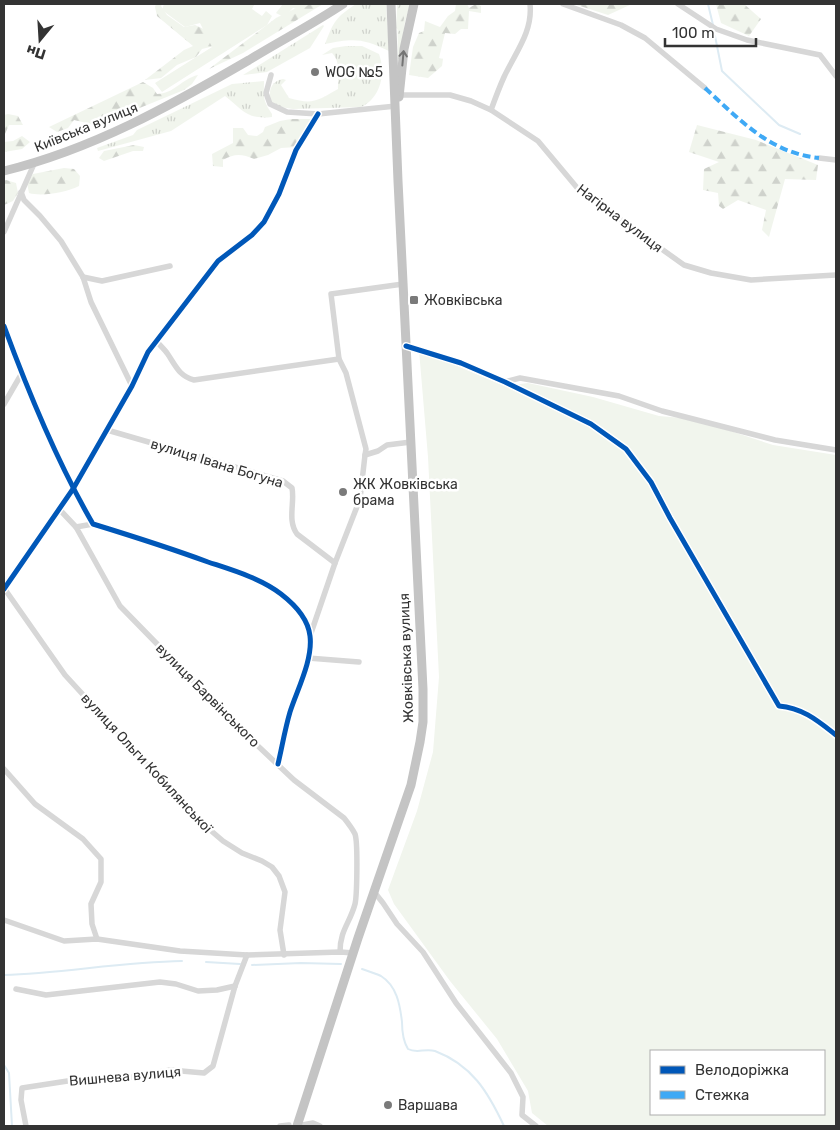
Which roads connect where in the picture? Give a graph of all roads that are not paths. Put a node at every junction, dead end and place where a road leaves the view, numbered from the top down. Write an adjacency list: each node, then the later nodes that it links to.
1 (343, 4): 16 (highway, Київська вулиця)
2 (391, 4): 11 (highway, Жовківська вулиця)
3 (414, 4): 10 (highway, one-way to 3)
4 (530, 4): 12 (street)
5 (563, 4): 9 (street)
6 (678, 4): 8 (street)
7 (271, 75): 13 (street)
8 (836, 76)
9 (705, 88)
10 (400, 95): 11 (highway); 12 (street, Нагірна вулиця)
11 (396, 106): 13 (street); 23 (highway, Жовківська вулиця)
12 (491, 110): 21 (street, Нагірна вулиця)
13 (318, 114): 25 (street)
14 (819, 158): 15 (street)
15 (836, 160)
16 (34, 164): 17 (highway, Київська вулиця); 18 (street)
17 (4, 171)
18 (21, 192): 19 (street); 22 (street)
19 (4, 232)
20 (170, 266): 22 (street)
21 (836, 275)
22 (84, 277): 30 (street)
23 (403, 284): 26 (highway, Жовківська вулиця); 27 (street)
24 (4, 326): 28 (street)
25 (156, 341): 27 (street); 30 (street)
26 (406, 346): 29 (street); 33 (highway, Жовківська вулиця)
27 (339, 359): 35 (street)
28 (22, 373): 31 (street); 36 (street)
29 (505, 382): 34 (street); 45 (street)
30 (132, 386): 32 (street)
31 (4, 404)
32 (107, 430): 36 (street); 40 (street, вулиця Івана Богуна)
33 (411, 442): 35 (street); 48 (highway, Жовківська вулиця)
34 (836, 450)
35 (365, 455): 40 (street)
36 (73, 489): 37 (street); 38 (street)
37 (60, 510): 39 (street, вулиця Барвінського); 41 (street)
38 (93, 524): 39 (street); 42 (street)
39 (76, 527): 46 (street, вулиця Барвінського)
40 (335, 562): 42 (street)
41 (4, 589): 53 (street, вулиця Ольги Кобилянської)
42 (310, 636): 43 (street)
43 (308, 658): 44 (street); 46 (street)
44 (360, 662)
45 (836, 735)
46 (278, 764): 51 (street, вулиця Барвінського)
47 (4, 769): 50 (street)
48 (375, 894): 52 (highway, Жовківська вулиця); 61 (street)
49 (4, 920): 50 (street)
50 (97, 939): 54 (street)
51 (340, 952): 52 (street); 53 (street)
52 (354, 952): 59 (highway, Жовківська вулиця)
53 (284, 954): 54 (street)
54 (247, 955): 55 (street)
55 (235, 986): 56 (street); 57 (street, Вишнева вулиця)
56 (16, 989)
57 (26, 1126)
58 (280, 1126): 59 (street)
59 (295, 1126): 60 (street)
60 (320, 1126)
61 (536, 1126)

